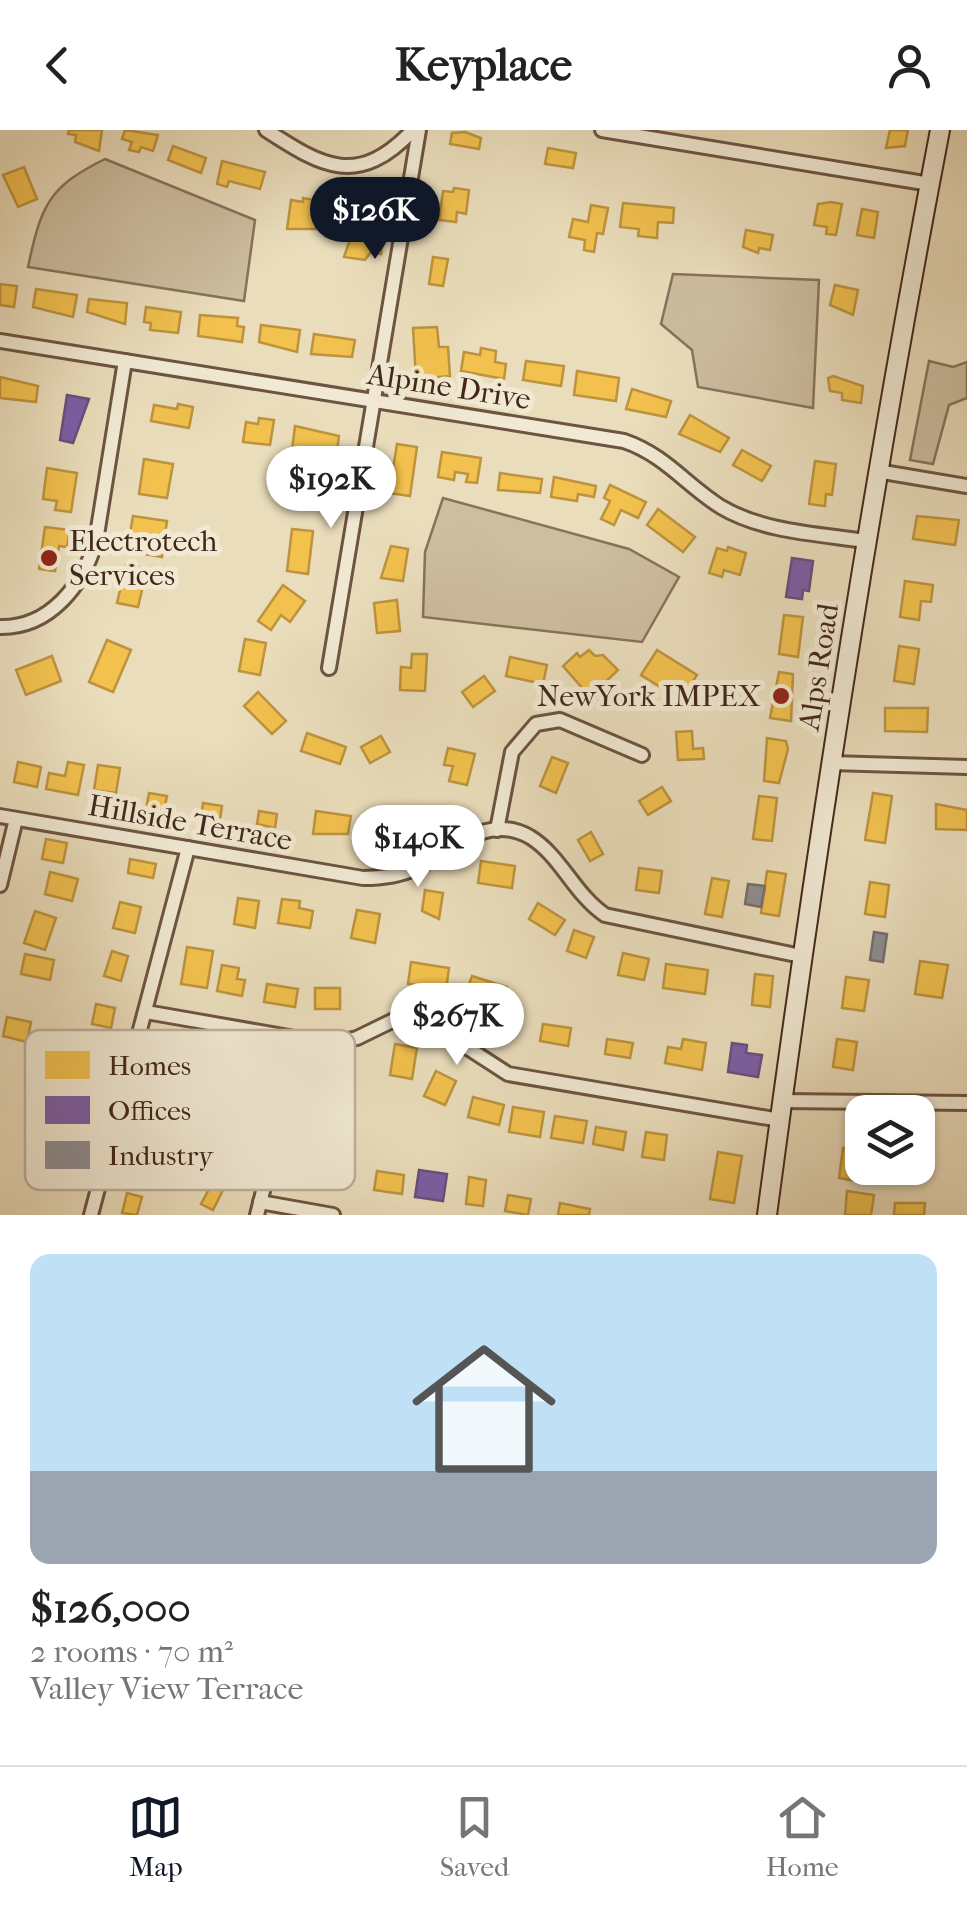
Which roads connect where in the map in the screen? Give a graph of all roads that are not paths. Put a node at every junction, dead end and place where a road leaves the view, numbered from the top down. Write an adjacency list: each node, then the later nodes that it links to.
1 (266, 130): 2 (street)
2 (416, 130): 8 (street)
3 (602, 130): 5 (street)
4 (940, 130): 5 (main road, Alps Road)
5 (930, 184): 9 (main road, Alps Road)
6 (0, 341): 7 (street, Alpine Drive)
7 (125, 361): 8 (street, Alpine Drive); 12 (street)
8 (374, 401): 11 (street, Alpine Drive); 13 (street)
9 (877, 472): 10 (street); 11 (main road, Alps Road)
10 (967, 486)
11 (866, 541): 15 (main road, Alps Road)
12 (0, 628)
13 (329, 668)
14 (642, 756): 19 (street)
15 (831, 763): 16 (street); 22 (main road, Alps Road)
16 (967, 768)
17 (0, 816): 18 (street, Hillside Terrace)
18 (16, 819): 20 (street, Hillside Terrace); 21 (street)
19 (497, 830): 20 (street, Hillside Terrace); 22 (street)
20 (188, 848): 23 (street)
21 (0, 885)
22 (801, 956): 28 (main road, Alps Road)
23 (146, 1012): 24 (street); 25 (street)
24 (141, 1030)
25 (246, 1030)
26 (355, 1037): 28 (street)
27 (967, 1104): 28 (street)
28 (781, 1111): 33 (main road, Alps Road)
29 (98, 1190): 31 (street)
30 (258, 1208): 32 (street)
31 (91, 1215)
32 (333, 1215)
33 (768, 1215)

